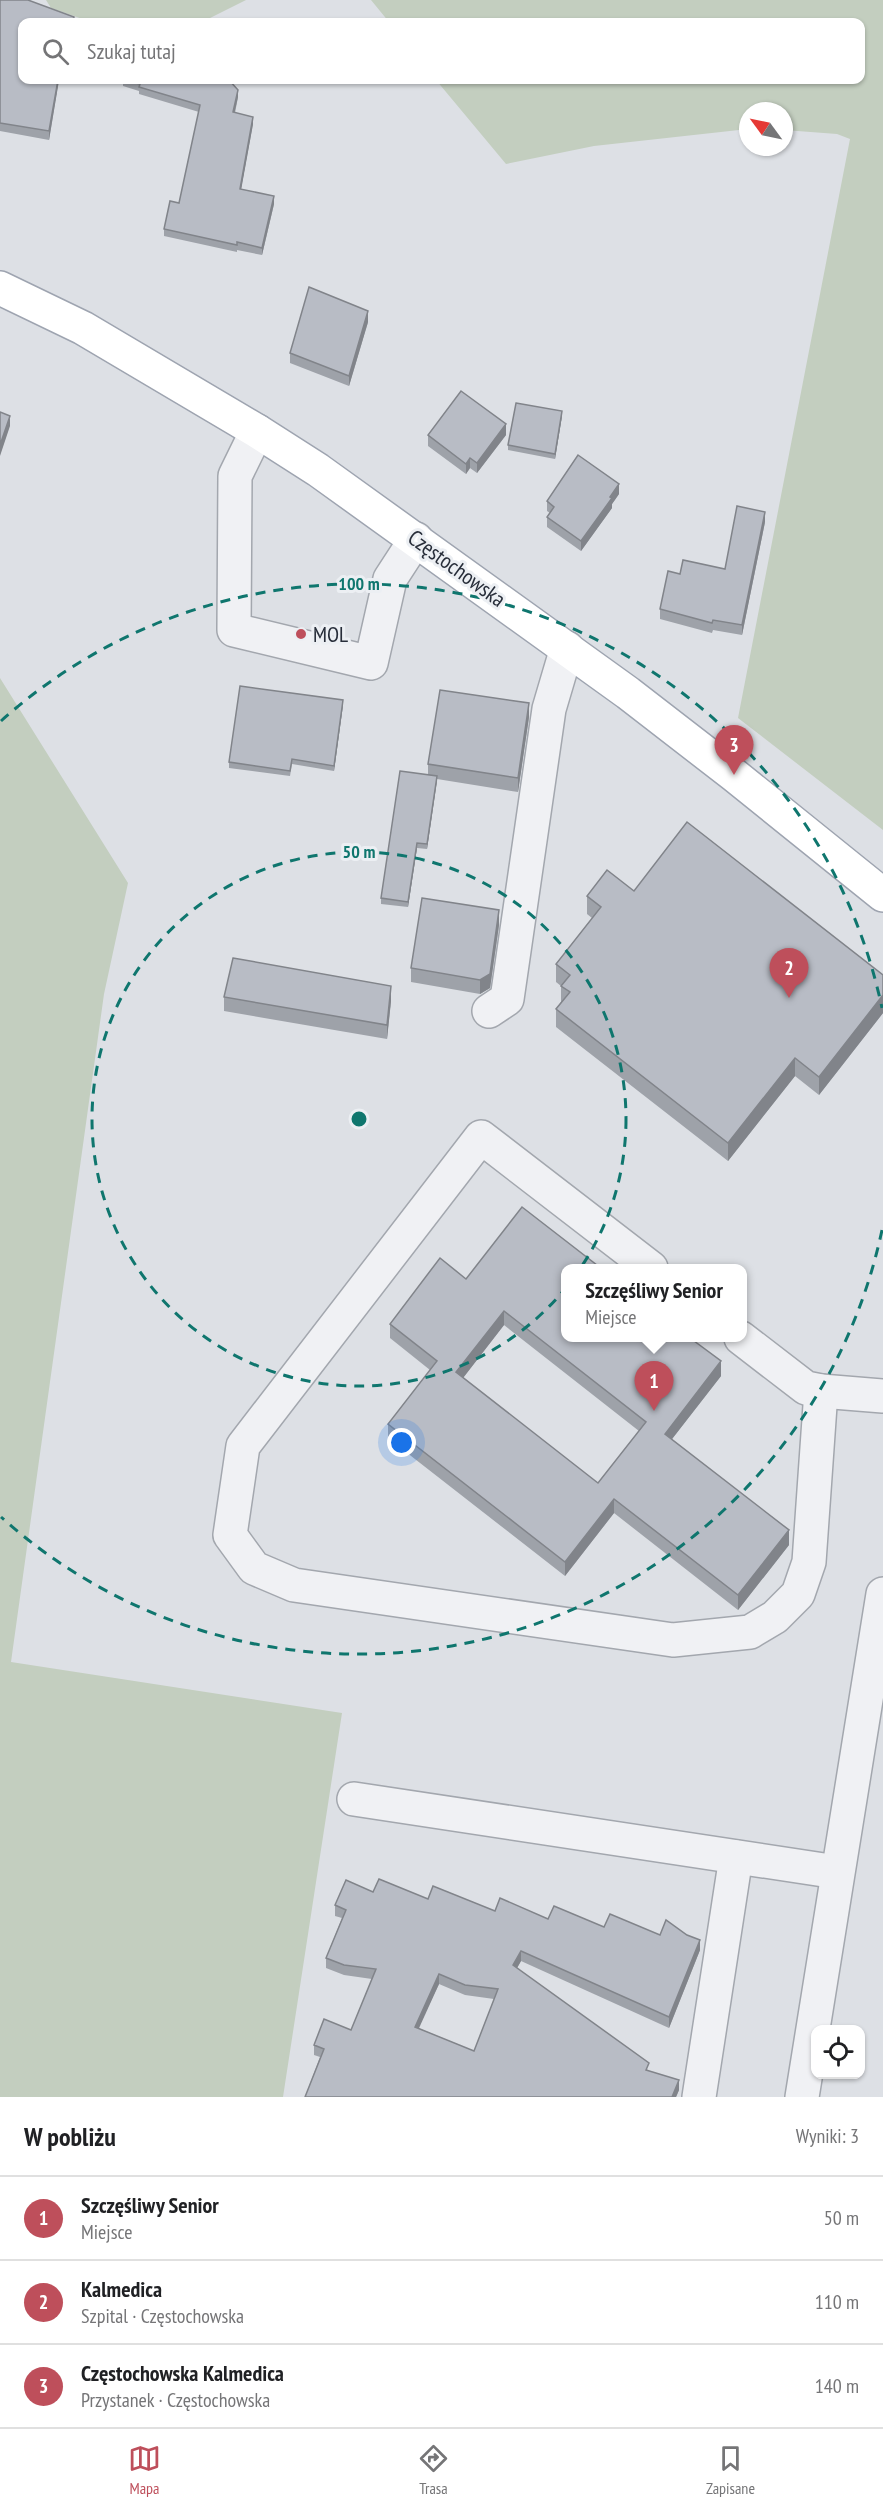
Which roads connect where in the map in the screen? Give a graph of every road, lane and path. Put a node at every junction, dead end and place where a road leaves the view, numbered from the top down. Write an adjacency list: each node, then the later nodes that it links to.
1 (0, 288): 2 (main road, Częstochowska)
2 (258, 431): 3 (main road, Częstochowska); 3 (lane)
3 (416, 539): 4 (main road, Częstochowska)
4 (567, 648): 5 (main road, Częstochowska); 6 (lane)
5 (883, 895)
6 (489, 1011)
7 (645, 1264): 9 (lane)
8 (746, 1342): 9 (lane)
9 (821, 1391): 10 (lane)
10 (883, 1396)
11 (883, 1594): 14 (lane)
12 (354, 1799): 13 (lane)
13 (736, 1857): 14 (lane); 15 (lane)
14 (837, 1872): 16 (lane)
15 (699, 2097)
16 (802, 2097)

